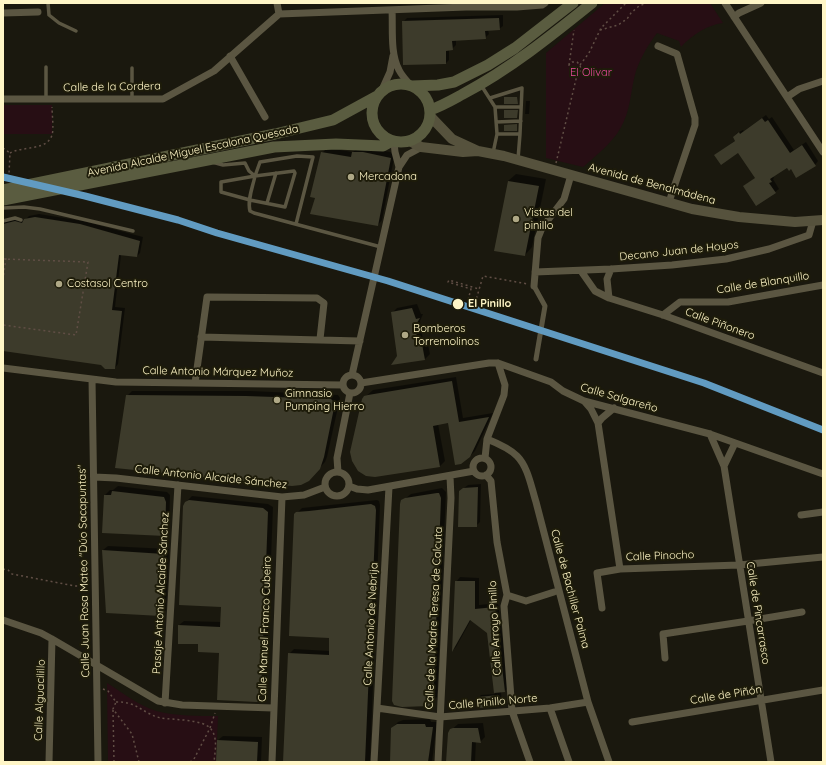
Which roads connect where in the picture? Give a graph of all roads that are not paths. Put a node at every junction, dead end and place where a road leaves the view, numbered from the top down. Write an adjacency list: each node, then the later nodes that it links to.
1 (48, 3): 14 (lane)
2 (277, 3): 12 (street)
3 (545, 3): 8 (street)
4 (574, 3): 22 (main road)
5 (592, 3): 21 (main road)
6 (725, 3): 13 (street)
7 (761, 3): 13 (street)
8 (467, 5): 9 (street)
9 (392, 10): 12 (street); 16 (street)
10 (38, 12): 11 (street)
11 (3, 13)
12 (279, 14): 17 (street, Calle de la Cordera)
13 (734, 17): 24 (street)
14 (76, 31)
15 (658, 46): 53 (street)
16 (394, 52): 22 (street); 23 (street)
17 (230, 56): 28 (street, Calle de la Cordera); 32 (street)
18 (46, 67): 27 (lane)
19 (132, 68): 28 (lane)
20 (823, 81): 24 (street)
21 (481, 84): 25 (lane); 31 (main road)
22 (411, 86): 23 (main road); 31 (main road)
23 (379, 94): 37 (main road); 50 (main road, Avenida Alcalde Miguel Escalona Quesada)
24 (787, 97): 41 (street)
25 (490, 98): 29 (lane); 30 (lane)
26 (3, 99): 27 (street, Calle de la Cordera)
27 (49, 99): 28 (street, Calle de la Cordera)
28 (132, 99)
29 (494, 107): 30 (lane); 34 (lane)
30 (522, 107): 33 (lane)
31 (430, 113): 38 (main road); 40 (main road, Avenida de Benalmádena)
32 (265, 117)
33 (521, 121): 34 (lane); 36 (lane)
34 (496, 122): 35 (lane)
35 (497, 134): 36 (lane); 42 (lane)
36 (520, 134): 45 (lane)
37 (393, 142): 38 (main road); 44 (main road, Avenida Alcalde Miguel Escalona Quesada); 46 (street)
38 (409, 142): 39 (main road, Avenida de Benalmádena); 43 (street)
39 (422, 147): 40 (main road, Avenida de Benalmádena); 43 (street)
40 (478, 151): 42 (main road, Avenida de Benalmádena)
41 (823, 152)
42 (493, 154): 45 (main road, Avenida de Benalmádena)
43 (407, 155): 46 (street)
44 (207, 160): 49 (lane); 51 (main road, Avenida Alcalde Miguel Escalona Quesada)
45 (518, 160): 48 (main road, Avenida de Benalmádena)
46 (399, 167): 61 (street)
47 (276, 173): 49 (lane); 54 (lane); 54 (lane)
48 (571, 175): 53 (main road, Avenida de Benalmádena); 64 (street)
49 (255, 176): 52 (lane); 52 (lane); 59 (lane)
50 (3, 190)
51 (3, 200)
52 (250, 200): 54 (lane); 59 (lane)
53 (669, 202): 57 (main road, Avenida de Benalmádena)
54 (267, 203)
55 (3, 208): 60 (lane)
56 (21, 220): 58 (lane)
57 (819, 220): 62 (street, Decano Juan de Hoyos)
58 (3, 221)
59 (296, 224): 61 (lane)
60 (133, 231)
61 (381, 247): 71 (street)
62 (611, 270): 63 (street, Decano Juan de Hoyos); 67 (street)
63 (581, 271): 64 (street, Decano Juan de Hoyos); 67 (street, Calle Piñonero)
64 (535, 272): 66 (street)
65 (823, 285): 68 (street, Calle de Blanquillo)
66 (534, 286): 72 (street)
67 (609, 298): 68 (street, Calle Piñonero)
68 (663, 315): 75 (street, Calle Piñonero)
69 (201, 336): 70 (street); 70 (street); 78 (street)
70 (320, 339): 71 (street)
71 (360, 341): 76 (street)
72 (536, 359)
73 (498, 363): 79 (street, Calle Salgareño); 82 (street, Calle Salgareño); 86 (street)
74 (3, 368): 77 (street, Calle Antonio Márquez Muñoz)
75 (823, 373)
76 (352, 375): 79 (street); 80 (street)
77 (92, 379): 78 (street, Calle Antonio Márquez Muñoz); 95 (street, Calle Juan Rosa Mateo "Dúo Sacapuntas")
78 (195, 383): 80 (street, Calle Antonio Márquez Muñoz)
79 (361, 383): 81 (street)
80 (343, 385): 81 (street)
81 (350, 393): 91 (street)
82 (584, 401): 83 (street, Calle Salgareño); 84 (street, Calle Pinocho)
83 (614, 408): 84 (street); 85 (street, Calle Salgareño)
84 (598, 423): 105 (street, Calle Pinocho)
85 (710, 434): 87 (street, Calle Salgareño); 89 (street, Calle de Pincarrasco)
86 (487, 439): 88 (street); 117 (street, Calle de Bachiller Palma)
87 (735, 442): 89 (street); 92 (street, Calle Salgareño)
88 (485, 458): 90 (street); 93 (street)
89 (724, 466): 104 (street, Calle de Pincarrasco)
90 (474, 471): 93 (street); 94 (street)
91 (338, 472): 97 (street); 99 (street)
92 (823, 474)
93 (486, 475): 107 (street, Calle Arroyo Pinillo)
94 (450, 476): 98 (street); 123 (street, Calle de la Madre Teresa de Calcuta)
95 (94, 477): 96 (street, Calle Antonio Alcaide Sánchez); 114 (street, Calle Juan Rosa Mateo "Dúo Sacapuntas")
96 (178, 485): 100 (street, Calle Antonio Alcaide Sánchez); 118 (street, Pasaje Antonio Alcaide Sánchez)
97 (349, 486): 98 (street); 99 (street)
98 (389, 486): 120 (street, Calle Antonio de Nebrija)
99 (325, 487): 100 (street, Calle Antonio Alcaide Sánchez)
100 (282, 497): 119 (street, Calle Manuel Franco Cubeiro)
101 (823, 512): 102 (street)
102 (801, 514)
103 (823, 557): 104 (street, Calle Pinocho)
104 (739, 565): 105 (street, Calle Pinocho); 111 (street, Calle de Pincarrasco)
105 (620, 569): 108 (street)
106 (554, 592): 107 (street)
107 (507, 595): 122 (street, Calle Arroyo Pinillo)
108 (602, 608)
109 (802, 612): 111 (street)
110 (3, 620): 112 (street)
111 (748, 621): 113 (street); 116 (street, Calle de Pincarrasco)
112 (52, 638): 114 (street); 125 (street, Calle Alguacilillo)
113 (665, 658)
114 (96, 664): 118 (street); 126 (street, Calle Juan Rosa Mateo "Dúo Sacapuntas")
115 (823, 690): 116 (street, Calle de Piñón)
116 (761, 701): 124 (street, Calle de Piñón); 133 (street, Calle de Pincarrasco)
117 (588, 702): 121 (street, Calle Pinillo Norte); 132 (street, Calle de Bachiller Palma)
118 (165, 703): 119 (street)
119 (273, 708): 127 (street, Calle Manuel Franco Cubeiro)
120 (377, 708): 123 (street, Calle Pinillo Norte); 128 (street, Calle Antonio de Nebrija)
121 (550, 708): 122 (street, Calle Pinillo Norte); 131 (street)
122 (512, 711): 123 (street, Calle Pinillo Norte); 130 (street, Calle Arroyo Pinillo)
123 (440, 717): 129 (street, Calle de la Madre Teresa de Calcuta)
124 (632, 722)
125 (49, 762)
126 (98, 762)
127 (272, 762)
128 (374, 762)
129 (438, 762)
130 (530, 762)
131 (569, 762)
132 (609, 762)
133 (772, 762)

